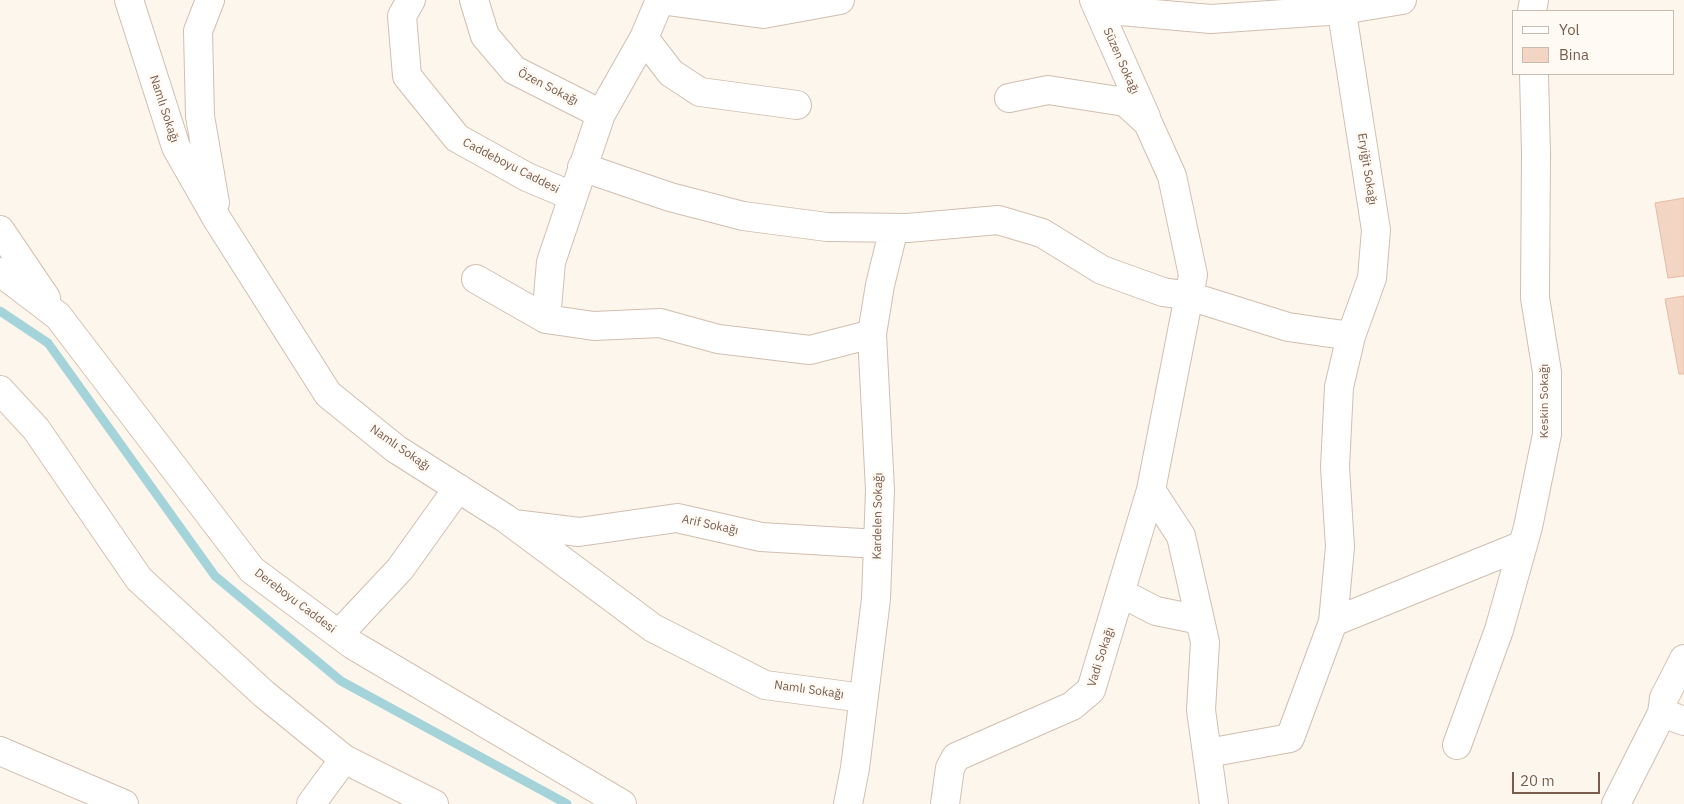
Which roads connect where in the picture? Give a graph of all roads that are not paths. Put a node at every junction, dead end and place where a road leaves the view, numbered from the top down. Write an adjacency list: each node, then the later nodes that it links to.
1 (129, 0): 18 (street, Namlı Sokağı)
2 (210, 0): 18 (street)
3 (411, 0): 17 (street, Caddeboyu Caddesi)
4 (474, 0): 14 (street, Özen Sokağı)
5 (660, 0): 6 (street); 10 (street)
6 (840, 0)
7 (1402, 0): 9 (street)
8 (1096, 4): 9 (street); 15 (street, Süzen Sokağı)
9 (1341, 5): 27 (street, Eryiğit Sokağı)
10 (644, 38): 13 (street); 14 (street)
11 (1534, 75): 33 (street, Keskin Sokağı)
12 (1009, 98): 15 (street)
13 (797, 105)
14 (601, 114): 16 (street)
15 (1148, 123): 23 (street, Süzen Sokağı)
16 (582, 166): 17 (street); 19 (street)
17 (572, 196): 25 (street)
18 (217, 219): 29 (street, Namlı Sokağı)
19 (894, 228): 23 (street); 26 (street, Kardelen Sokağı)
20 (0, 230): 24 (street)
21 (0, 272): 24 (street, Dereboyu Caddesi)
22 (476, 279): 25 (street)
23 (1189, 296): 27 (street); 30 (street, Vadi Sokağı)
24 (58, 316): 37 (street, Dereboyu Caddesi)
25 (546, 319): 26 (street)
26 (872, 334): 32 (street, Kardelen Sokağı)
27 (1351, 336): 36 (street, Eryiğit Sokağı)
28 (0, 390): 44 (street)
29 (458, 488): 31 (street, Namlı Sokağı); 37 (street)
30 (1151, 490): 34 (street, Vadi Sokağı); 35 (street)
31 (513, 524): 32 (street, Arif Sokağı); 39 (street, Namlı Sokağı)
32 (878, 544): 39 (street, Kardelen Sokağı)
33 (1523, 545): 36 (street); 41 (street, Keskin Sokağı)
34 (1121, 594): 35 (street); 50 (street, Vadi Sokağı)
35 (1200, 620): 43 (street)
36 (1333, 622): 43 (street, Eryiğit Sokağı)
37 (339, 634): 48 (street, Dereboyu Caddesi)
38 (1684, 659): 40 (street)
39 (863, 698): 49 (street, Kardelen Sokağı)
40 (1673, 717): 52 (street)
41 (1457, 745)
42 (0, 751): 45 (street)
43 (1208, 753): 51 (street)
44 (344, 759): 46 (street); 47 (street)
45 (124, 804)
46 (311, 804)
47 (434, 804)
48 (622, 804)
49 (848, 804)
50 (945, 804)
51 (1214, 804)
52 (1616, 804)

